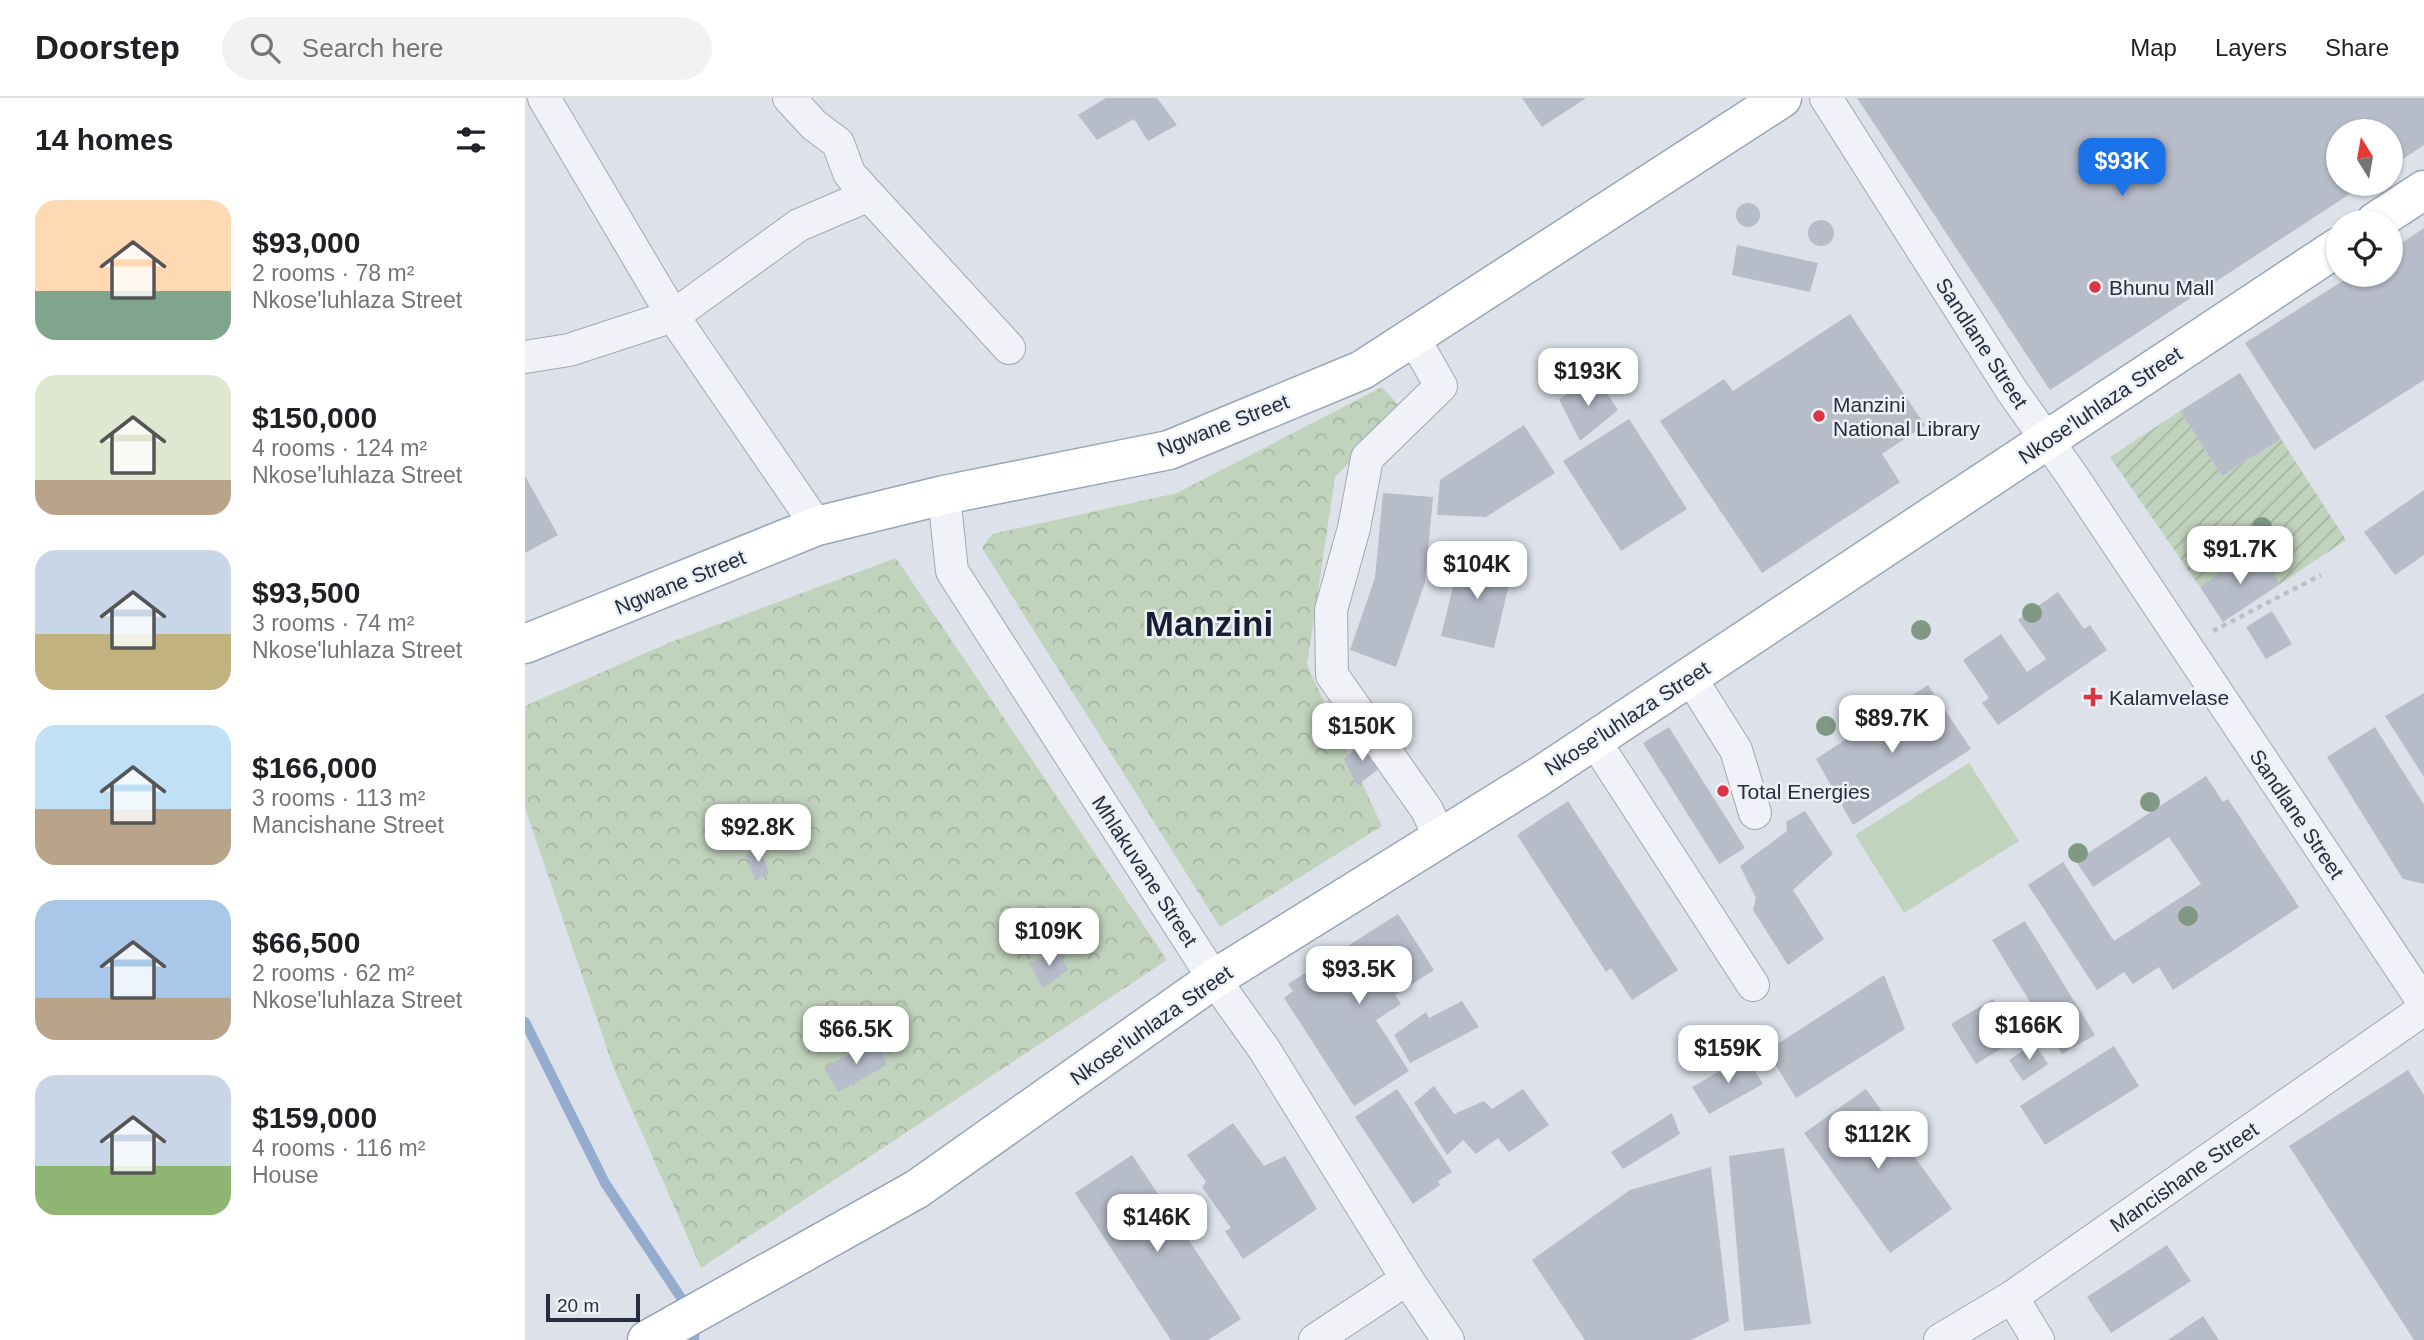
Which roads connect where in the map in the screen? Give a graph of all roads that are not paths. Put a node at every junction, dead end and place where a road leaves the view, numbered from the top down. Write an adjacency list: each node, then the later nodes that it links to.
1 (544, 98): 9 (street)
2 (789, 98): 5 (street)
3 (1782, 98): 10 (main road, Ngwane Street)
4 (1826, 98): 13 (street, Sandlane Street)
5 (849, 173): 9 (street); 11 (street)
6 (2424, 190): 7 (main road)
7 (2393, 210)
8 (2326, 255): 13 (main road, Nkose'luhlaza Street)
9 (673, 316): 12 (street); 15 (street)
10 (1413, 337): 14 (main road, Ngwane Street); 20 (street)
11 (1010, 348)
12 (525, 357)
13 (2048, 441): 17 (main road, Nkose'luhlaza Street); 23 (street, Sandlane Street)
14 (944, 495): 15 (main road, Ngwane Street); 21 (street, Mhlakuvane Street)
15 (817, 526): 16 (main road, Ngwane Street)
16 (525, 644)
17 (1690, 677): 18 (main road, Nkose'luhlaza Street); 19 (street)
18 (1594, 740): 20 (main road, Nkose'luhlaza Street); 22 (street)
19 (1755, 813)
20 (1440, 838): 21 (main road, Nkose'luhlaza Street)
21 (1214, 979): 25 (street, Mhlakuvane Street); 27 (main road, Nkose'luhlaza Street)
22 (1753, 985)
23 (2424, 1003)
24 (2424, 1009): 26 (street, Mancishane Street)
25 (1407, 1279): 28 (street); 29 (street, Mhlakuvane Street)
26 (2012, 1297): 30 (street, Mancishane Street); 31 (street)
27 (647, 1340)
28 (1315, 1340)
29 (1448, 1340)
30 (1940, 1340)
31 (2038, 1340)

